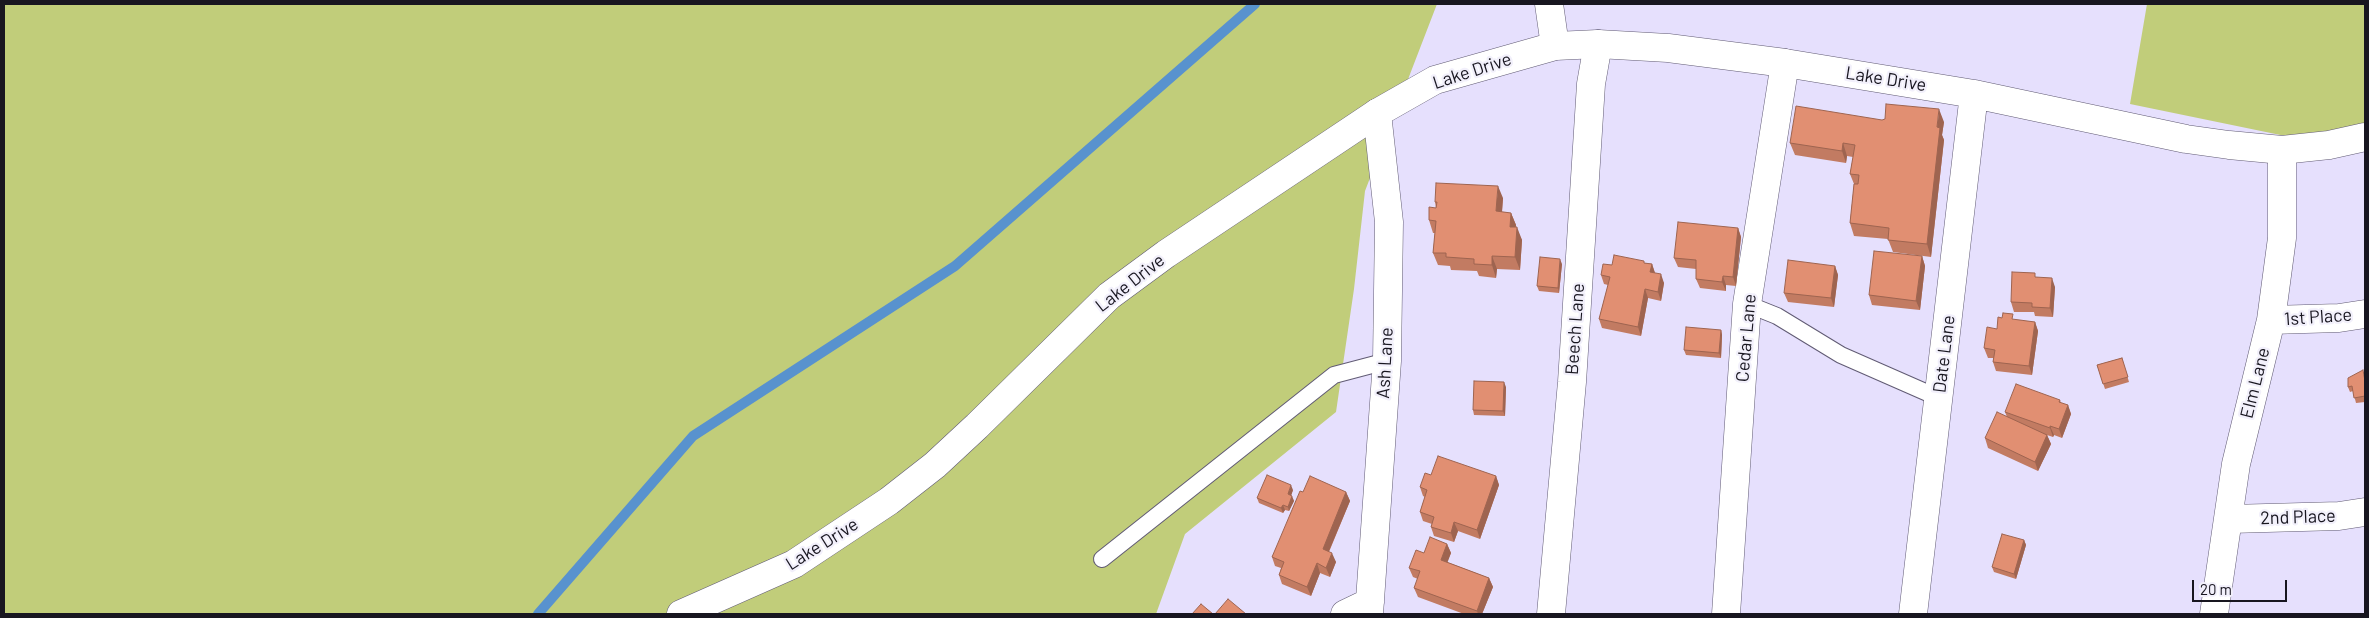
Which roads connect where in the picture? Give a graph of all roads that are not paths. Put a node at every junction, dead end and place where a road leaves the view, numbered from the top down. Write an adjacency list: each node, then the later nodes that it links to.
1 (1549, 4): 3 (street)
2 (1598, 44): 3 (street, Lake Drive); 4 (street, Lake Drive); 20 (street, Beech Lane)
3 (1555, 46): 6 (street, Lake Drive)
4 (1785, 63): 5 (street, Lake Drive); 9 (street, Cedar Lane)
5 (1974, 94): 8 (street, Lake Drive); 13 (street, Date Lane)
6 (1377, 113): 12 (street, Ash Lane); 18 (street, Lake Drive)
7 (2365, 137): 8 (street, Lake Drive)
8 (2282, 150): 11 (street, Elm Lane)
9 (1747, 304): 13 (lane); 21 (street, Cedar Lane)
10 (2365, 314): 11 (street, 1st Place)
11 (2271, 320): 15 (street, Elm Lane)
12 (1387, 361): 16 (lane); 17 (street, Ash Lane)
13 (1938, 398): 22 (street, Date Lane)
14 (2365, 512): 15 (street, 2nd Place)
15 (2230, 519): 23 (street, Elm Lane)
16 (1102, 559)
17 (1369, 608): 19 (street)
18 (681, 614)
19 (1345, 614)
20 (1552, 614)
21 (1726, 614)
22 (1913, 614)
23 (2214, 614)

